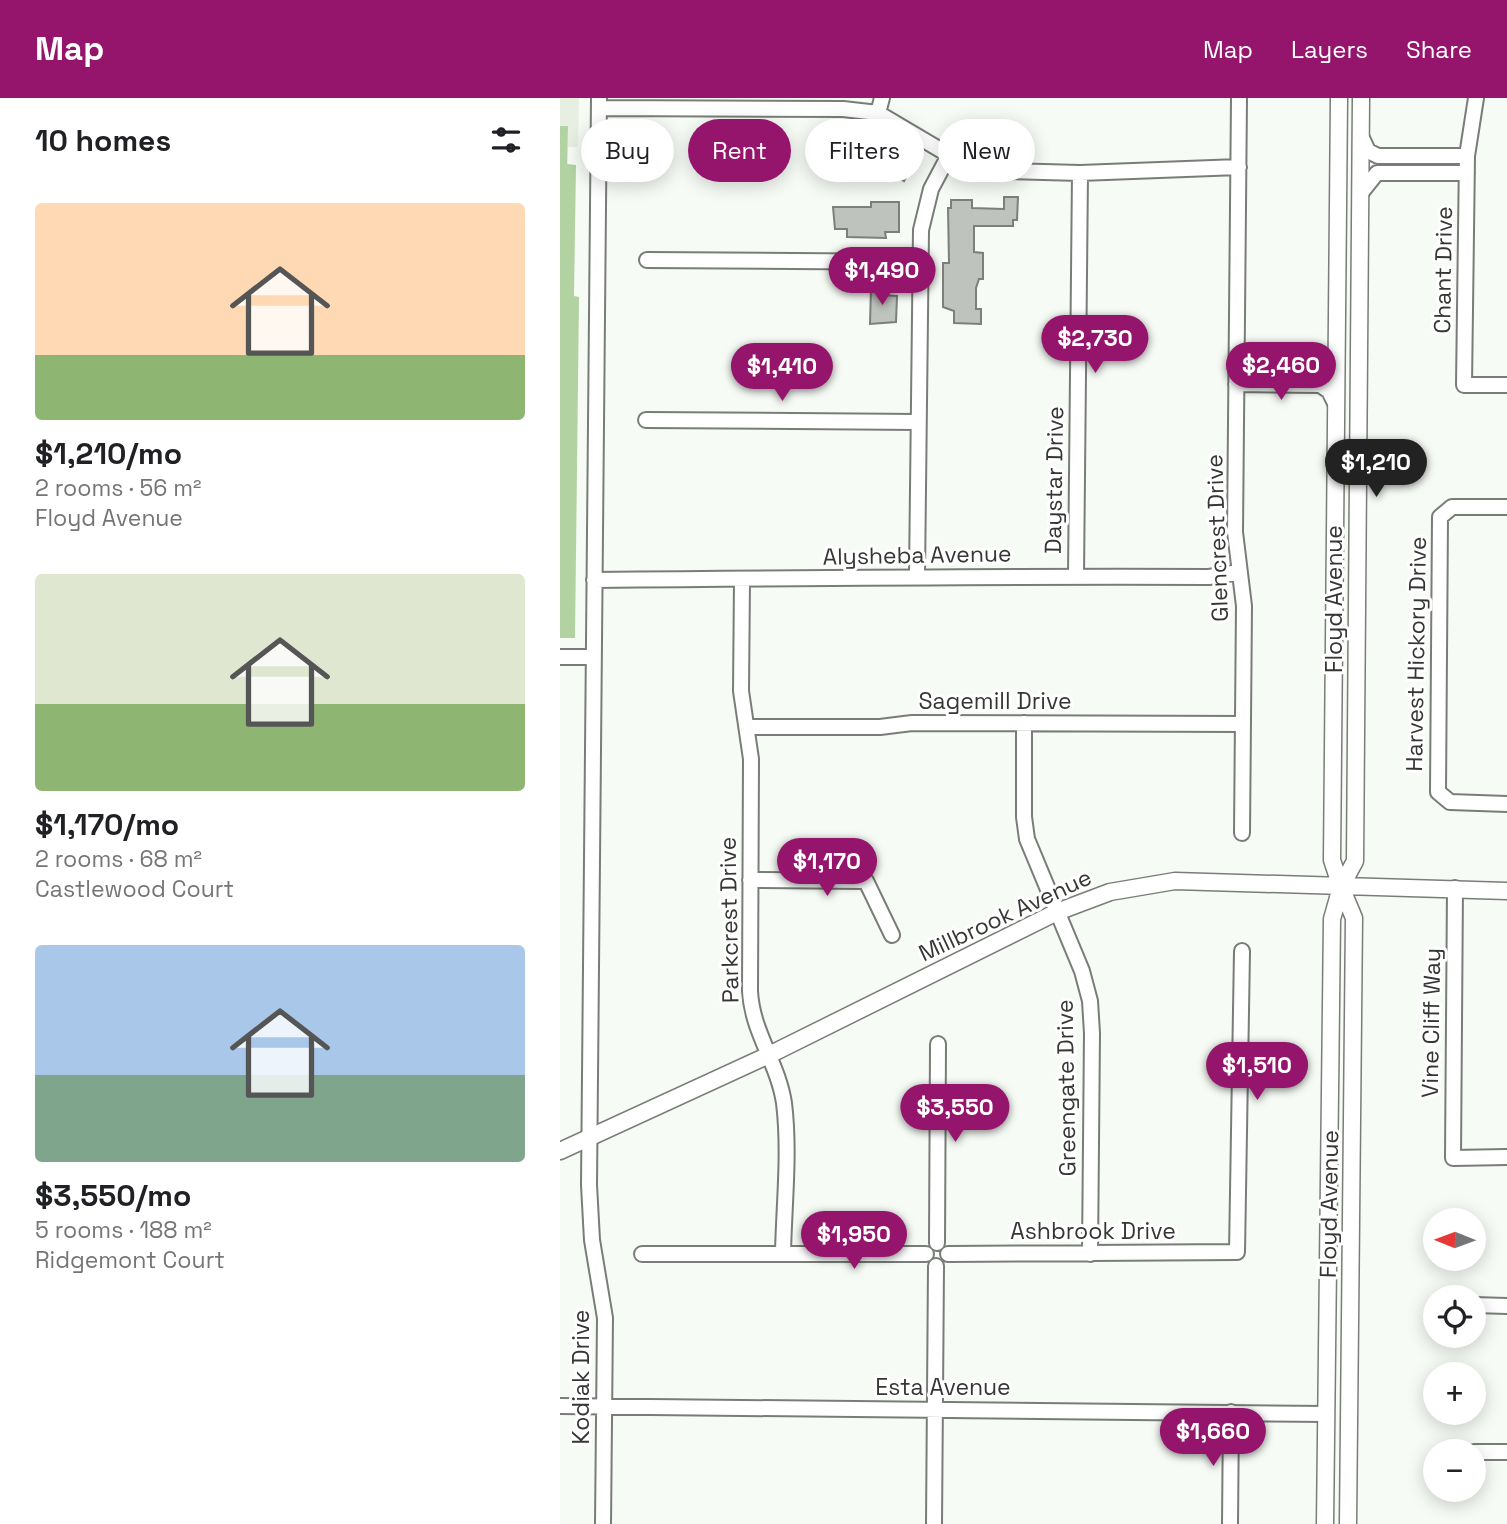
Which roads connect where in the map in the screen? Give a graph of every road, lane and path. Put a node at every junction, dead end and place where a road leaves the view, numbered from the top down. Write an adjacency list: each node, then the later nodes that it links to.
1 (882, 98): 8 (street)
2 (1239, 98): 12 (street, Glencrest Drive)
3 (1339, 98): 20 (street, Floyd Avenue)
4 (1361, 98): 9 (street, Floyd Avenue)
5 (1476, 98): 11 (street, Chant Drive)
6 (599, 103): 7 (street); 31 (street, Kodiak Drive)
7 (715, 103): 8 (street)
8 (878, 113): 10 (street)
9 (1361, 136): 11 (street); 17 (street, Floyd Avenue)
10 (938, 148)
11 (1467, 156): 15 (street, Chant Drive)
12 (1239, 167): 14 (street); 21 (street, Glencrest Drive)
13 (1035, 172): 14 (street)
14 (1080, 173): 30 (street, Daystar Drive)
15 (1467, 173): 17 (street); 23 (street, Chant Drive)
16 (938, 179): 19 (street)
17 (1361, 193): 41 (street, Floyd Avenue)
18 (647, 260): 19 (street)
19 (919, 262): 26 (street)
20 (1337, 351): 21 (street); 24 (street, Floyd Avenue)
21 (1236, 367): 22 (street, Glencrest Drive)
22 (1236, 384): 24 (street); 28 (street, Glencrest Drive)
23 (1507, 385)
24 (1336, 405): 41 (street, Floyd Avenue)
25 (646, 420): 26 (street)
26 (918, 422): 29 (street)
27 (1507, 508): 38 (street, Harvest Hickory Drive)
28 (1240, 572): 30 (street, Alysheba Avenue); 36 (street, Glencrest Drive)
29 (917, 575): 30 (street, Alysheba Avenue); 32 (street, Alysheba Avenue)
30 (1076, 576)
31 (594, 580): 32 (street, Alysheba Avenue); 34 (street, Kodiak Drive)
32 (742, 581): 37 (street, Parkcrest Drive)
33 (560, 657): 34 (street)
34 (593, 657): 49 (street, Kodiak Drive)
35 (1024, 723): 36 (street, Sagemill Drive); 37 (street, Sagemill Drive); 44 (street, Greengate Drive)
36 (1243, 724): 39 (street, Glencrest Drive)
37 (748, 727): 40 (street, Parkcrest Drive)
38 (1507, 804)
39 (1242, 833)
40 (750, 880): 45 (street); 48 (street, Parkcrest Drive)
41 (1341, 887): 42 (street, Millbrook Avenue); 44 (street, Millbrook Avenue); 65 (street, Floyd Avenue); 72 (street, Floyd Avenue)
42 (1455, 888): 43 (street, Millbrook Avenue); 51 (street, Vine Cliff Way)
43 (1507, 891)
44 (1057, 912): 48 (street, Millbrook Avenue); 57 (street, Greengate Drive)
45 (891, 935)
46 (1242, 951): 57 (street, Ashbrook Drive)
47 (938, 1044): 52 (street)
48 (769, 1055): 49 (street, Millbrook Avenue); 53 (street, Parkcrest Drive)
49 (590, 1138): 50 (street, Millbrook Avenue); 62 (street, Kodiak Drive)
50 (560, 1151)
51 (1507, 1157)
52 (937, 1243): 55 (street); 56 (street)
53 (783, 1253): 54 (street); 55 (street)
54 (642, 1254)
55 (926, 1254): 58 (street)
56 (948, 1254): 57 (street, Ashbrook Drive); 58 (street)
57 (1090, 1254)
58 (936, 1266): 63 (street)
59 (1486, 1305): 60 (street)
60 (1507, 1306)
61 (560, 1406): 62 (street, Esta Avenue)
62 (604, 1406): 63 (street, Esta Avenue); 68 (street, Kodiak Drive)
63 (935, 1410): 64 (street, Esta Avenue); 69 (street)
64 (1231, 1412): 65 (street, Esta Avenue); 70 (street)
65 (1325, 1413): 71 (street, Floyd Avenue)
66 (1486, 1452): 67 (street)
67 (1507, 1452)
68 (603, 1524)
69 (934, 1524)
70 (1230, 1524)
71 (1325, 1524)
72 (1348, 1524)

